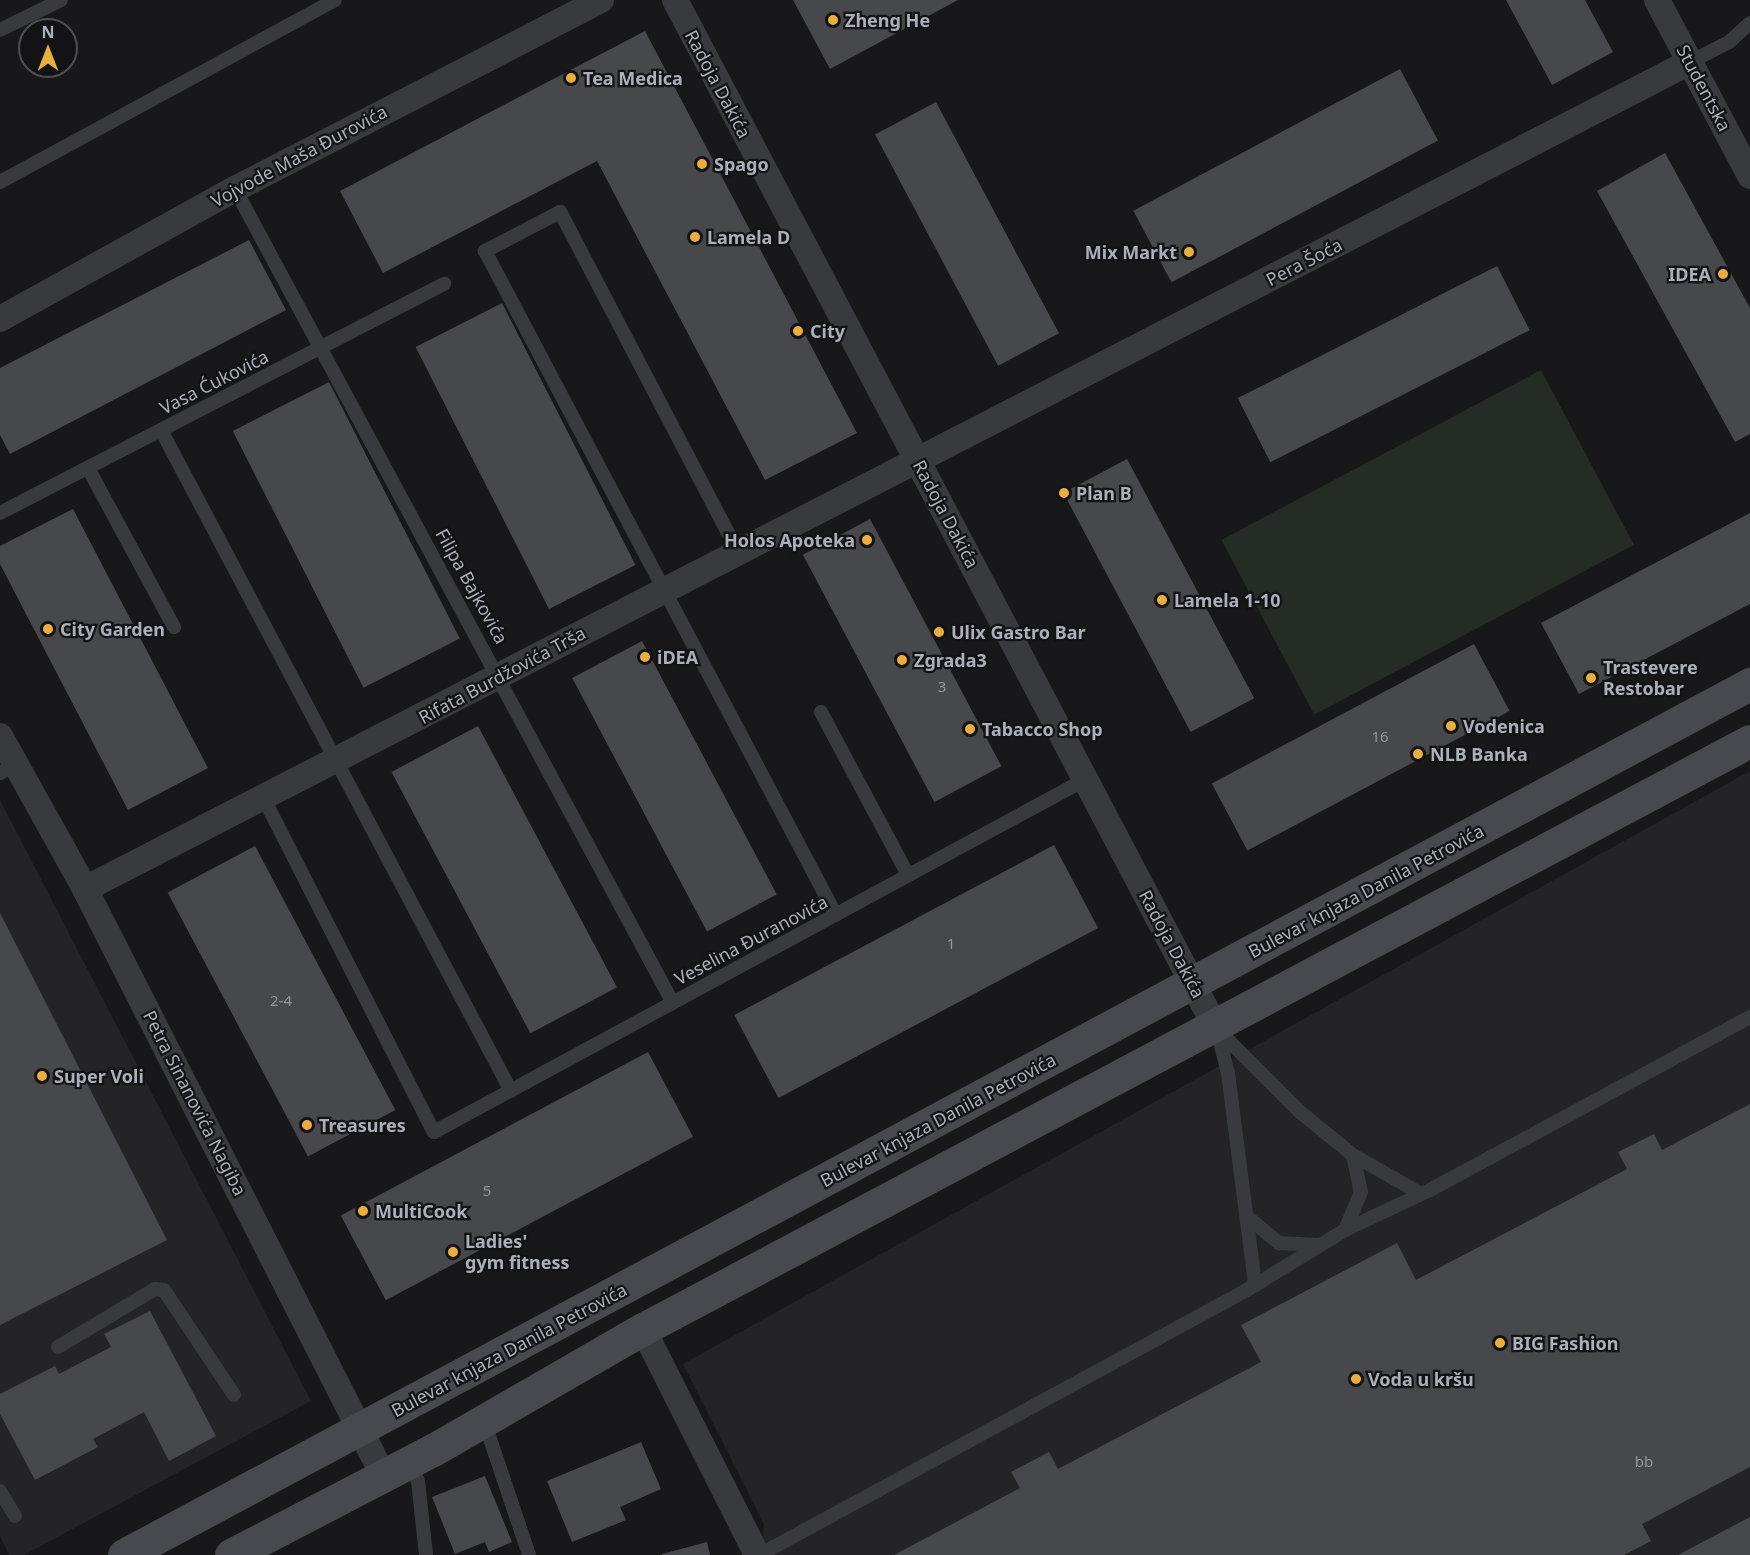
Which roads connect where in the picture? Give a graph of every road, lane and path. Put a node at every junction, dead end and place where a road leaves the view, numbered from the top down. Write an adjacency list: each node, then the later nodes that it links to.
1 (61, 0): 7 (lane)
2 (334, 0): 10 (lane)
3 (601, 0): 11 (street, Vojvode Maša Đurovića)
4 (675, 0): 16 (street, Radoja Dakića)
5 (1657, 0): 8 (street, Studentska)
6 (1750, 23): 8 (lane)
7 (0, 30)
8 (1690, 62): 9 (street, Studentska); 16 (street, Pera Šoća)
9 (1750, 176)
10 (0, 182)
11 (235, 189): 13 (street, Vojvode Maša Đurovića); 14 (lane, Filipa Bajkovića)
12 (444, 284): 14 (lane, Vasa Ćukovića)
13 (0, 319)
14 (322, 346): 15 (lane, Vasa Ćukovića); 22 (lane, Filipa Bajkovića)
15 (161, 430): 17 (lane, Vasa Ćukovića); 27 (lane)
16 (918, 460): 19 (street, Rifata Burdžovića Trša); 29 (street, Radoja Dakića)
17 (88, 468): 18 (lane, Vasa Ćukovića); 21 (lane)
18 (0, 513)
19 (738, 552): 20 (street, Rifata Burdžovića Trša); 20 (lane)
20 (663, 591): 22 (street, Rifata Burdžovića Trša); 33 (lane)
21 (174, 627)
22 (501, 675): 27 (street, Rifata Burdžovića Trša); 35 (lane, Filipa Bajkovića)
23 (1750, 684): 34 (main road, Bulevar knjaza Danila Petrovića)
24 (821, 712): 31 (lane)
25 (0, 736): 28 (street, Petra Sinanovića Nagiba)
26 (1750, 741): 37 (main road)
27 (335, 761): 30 (street, Rifata Burdžovića Trša); 38 (lane)
28 (8, 769): 32 (street, Petra Sinanovića Nagiba)
29 (1086, 779): 31 (lane, Veselina Đuranovića); 34 (street, Radoja Dakića)
30 (263, 797): 32 (street, Rifata Burdžovića Trša); 38 (lane, Veselina Đuranovića)
31 (908, 876): 33 (lane, Veselina Đuranovića)
32 (85, 889): 49 (street, Petra Sinanovića Nagiba)
33 (836, 915): 35 (lane, Veselina Đuranovića)
34 (1192, 985): 37 (street, Radoja Dakića); 49 (main road, Bulevar knjaza Danila Petrovića)
35 (673, 1003): 38 (lane, Veselina Đuranovića)
36 (1750, 1017): 40 (lane)
37 (1216, 1028): 39 (lane); 41 (lane); 45 (main road)
38 (511, 1091)
39 (1353, 1155): 40 (lane); 42 (lane)
40 (1421, 1194): 42 (lane)
41 (1250, 1219): 43 (lane); 44 (lane)
42 (1345, 1230): 43 (lane)
43 (1320, 1245): 44 (lane)
44 (1255, 1285): 53 (lane)
45 (643, 1329): 48 (main road); 53 (street)
46 (58, 1347): 47 (lane)
47 (234, 1395)
48 (484, 1421): 50 (main road); 57 (lane)
49 (359, 1430): 50 (street, Petra Sinanovića Nagiba); 54 (main road, Bulevar knjaza Danila Petrovića)
50 (396, 1467): 55 (main road); 56 (lane)
51 (0, 1491): 52 (lane)
52 (15, 1516)
53 (751, 1550)
54 (124, 1555)
55 (231, 1555)
56 (426, 1555)
57 (529, 1555)

